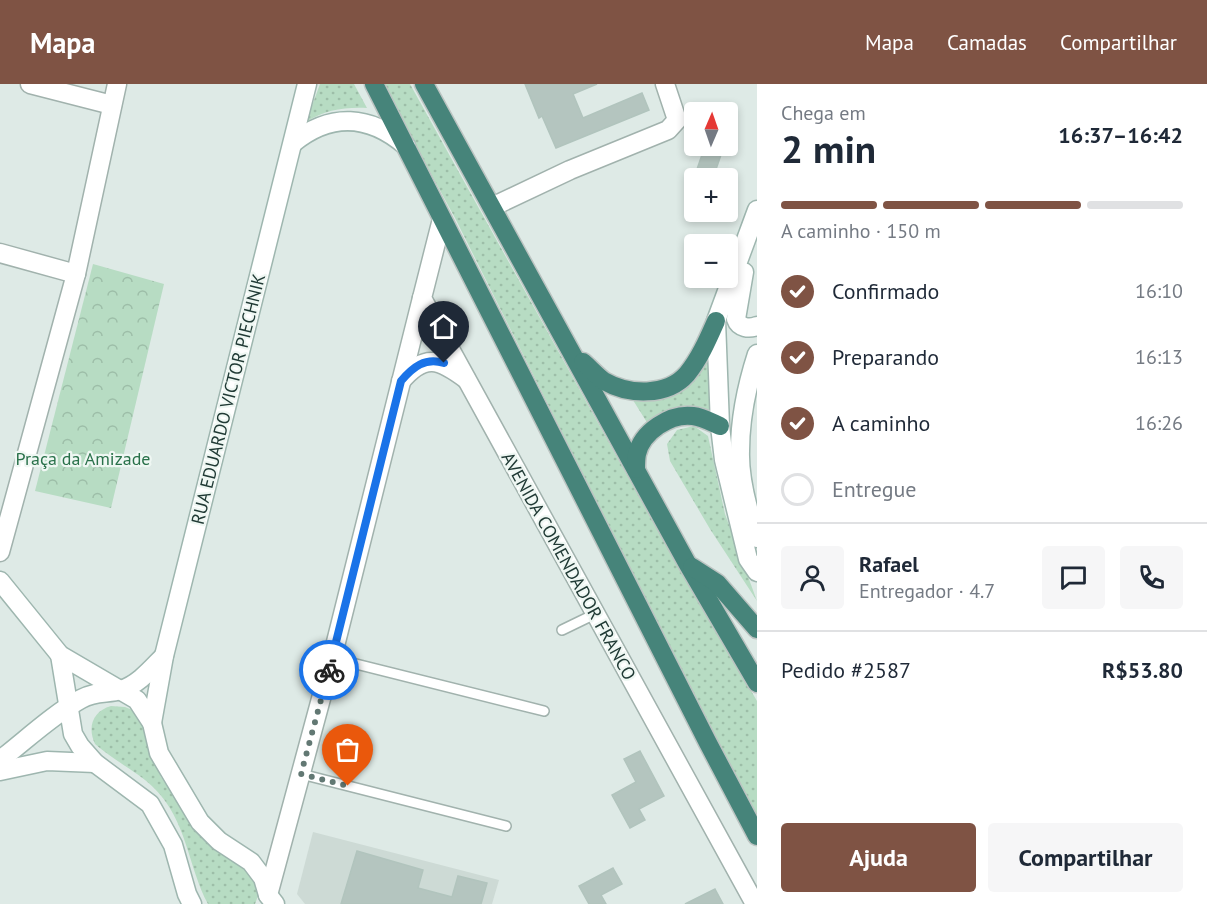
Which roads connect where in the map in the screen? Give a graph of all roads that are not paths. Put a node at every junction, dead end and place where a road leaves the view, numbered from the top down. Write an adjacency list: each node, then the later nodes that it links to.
1 (30, 84): 7 (main road)
2 (117, 84): 7 (main road)
3 (307, 84): 8 (main road, RUA EDUARDO VICTOR PIECHNIK)
4 (374, 84): 9 (highway)
5 (424, 84): 10 (highway)
6 (664, 84): 10 (main road)
7 (112, 105): 14 (main road)
8 (293, 143): 9 (main road); 33 (main road, RUA EDUARDO VICTOR PIECHNIK)
9 (406, 146): 12 (highway)
10 (492, 207): 18 (highway)
11 (756, 212): 16 (main road); 17 (main road)
12 (442, 219): 15 (main road); 45 (highway)
13 (0, 253): 14 (main road)
14 (76, 274): 25 (main road)
15 (422, 298): 20 (main road, AVENIDA COMENDADOR FRANCO); 21 (main road)
16 (716, 321): 18 (highway); 22 (main road)
17 (757, 326)
18 (572, 353): 23 (highway)
19 (757, 354): 24 (main road)
20 (466, 379): 21 (main road); 29 (main road, AVENIDA COMENDADOR FRANCO)
21 (401, 381): 34 (main road)
22 (720, 426): 23 (highway); 27 (main road)
23 (636, 469): 26 (highway)
24 (757, 538)
25 (0, 552)
26 (687, 563): 30 (highway); 35 (highway)
27 (757, 572)
28 (0, 581): 32 (main road)
29 (595, 614): 31 (lane); 48 (main road, AVENIDA COMENDADOR FRANCO)
30 (757, 629)
31 (562, 630)
32 (60, 655): 36 (main road); 37 (main road)
33 (164, 656): 36 (main road); 39 (main road, RUA EDUARDO VICTOR PIECHNIK)
34 (332, 658): 38 (lane); 43 (main road)
35 (757, 684)
36 (120, 690): 37 (main road); 39 (main road)
37 (68, 707): 40 (main road); 41 (main road)
38 (544, 711)
39 (152, 723): 46 (main road)
40 (0, 760)
41 (95, 763): 42 (main road); 47 (main road)
42 (0, 771)
43 (301, 774): 44 (lane); 46 (main road)
44 (506, 826)
45 (757, 836)
46 (270, 901)
47 (192, 904)
48 (755, 904)

